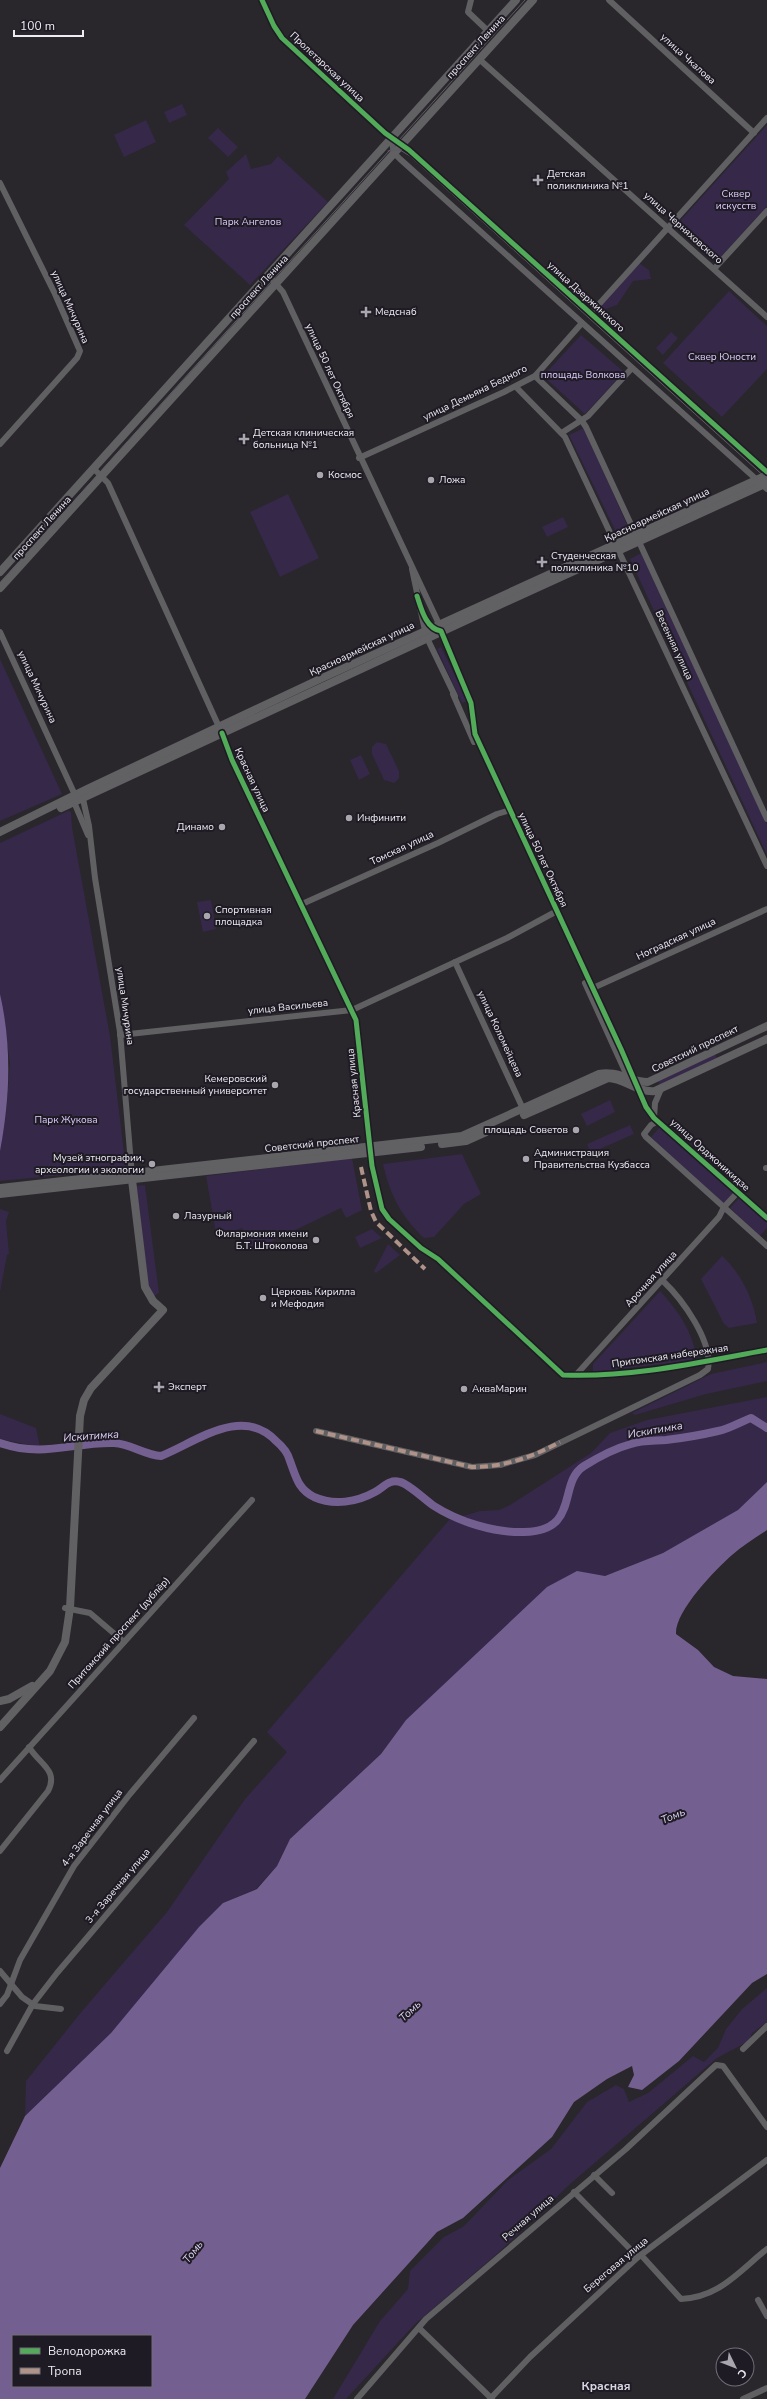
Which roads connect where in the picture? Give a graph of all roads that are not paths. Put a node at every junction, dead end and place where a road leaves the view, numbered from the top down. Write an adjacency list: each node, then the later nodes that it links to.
1 (262, 0): 10 (street, Пролетарская улица)
2 (471, 0): 6 (street)
3 (516, 0): 6 (main road, проспект Ленина)
4 (533, 0): 7 (main road, проспект Ленина)
5 (609, 0): 9 (street, улица Чкалова)
6 (488, 31): 10 (main road, проспект Ленина)
7 (479, 59): 11 (main road, проспект Ленина); 15 (street, улица Черняховского)
8 (767, 118): 9 (street)
9 (754, 133): 15 (street)
10 (391, 138): 11 (street, улица Дзержинского); 12 (street); 17 (main road, проспект Ленина)
11 (402, 144): 12 (main road, проспект Ленина); 19 (street, улица Дзержинского)
12 (394, 153): 18 (main road, проспект Ленина); 21 (street)
13 (0, 183): 27 (street, улица Мичурина)
14 (767, 211): 16 (street)
15 (667, 228): 16 (street, улица Черняховского); 19 (street)
16 (714, 269): 20 (street, улица Черняховского)
17 (268, 275): 18 (street, улица 50 лет Октября); 29 (main road, проспект Ленина)
18 (276, 283): 28 (street, улица 50 лет Октября); 31 (main road, проспект Ленина)
19 (590, 313): 30 (street, улица Дзержинского)
20 (767, 317)
21 (582, 323): 22 (street); 23 (street, улица Демьяна Бедного)
22 (632, 368): 25 (street); 32 (street)
23 (535, 376): 24 (street, улица Демьяна Бедного); 25 (street, Весенняя улица)
24 (516, 387): 26 (street, Весенняя улица); 28 (street, улица Демьяна Бедного)
25 (582, 421): 26 (street); 33 (street, Весенняя улица)
26 (563, 432): 34 (street, Весенняя улица)
27 (0, 444)
28 (360, 458): 35 (street, улица 50 лет Октября)
29 (93, 468): 31 (street, Красная улица); 36 (main road, проспект Ленина)
30 (767, 474): 32 (main road, Красноармейская улица)
31 (102, 476): 37 (main road, проспект Ленина); 42 (street, Красная улица)
32 (764, 484): 33 (main road, Красноармейская улица)
33 (638, 539): 34 (main road, Красноармейская улица); 45 (street, Весенняя улица)
34 (619, 548): 38 (main road, Красноармейская улица); 49 (street, Весенняя улица)
35 (411, 566): 38 (street, улица 50 лет Октября); 38 (street, улица 50 лет Октября)
36 (0, 572)
37 (0, 588)
38 (433, 630): 40 (street, улица 50 лет Октября); 41 (street, улица 50 лет Октября); 42 (main road, Красноармейская улица)
39 (0, 632): 43 (street, улица Мичурина)
40 (454, 694): 41 (street, улица 50 лет Октября); 44 (street, улица 50 лет Октября)
41 (472, 703): 44 (street, улица 50 лет Октября)
42 (220, 730): 43 (main road, Красноармейская улица); 50 (street, Красная улица)
43 (77, 798): 46 (main road); 47 (street, улица Мичурина); 47 (street, улица Мичурина); 48 (main road)
44 (508, 810): 50 (street, Томская улица); 52 (street, улица 50 лет Октября)
45 (767, 819)
46 (0, 832)
47 (88, 836): 57 (street, улица Мичурина)
48 (0, 838)
49 (767, 866)
50 (302, 904): 55 (street, Красная улица)
51 (767, 909): 54 (street, Ноградская улица)
52 (556, 913): 53 (street, улица Васильева); 54 (street, улица 50 лет Октября); 63 (street, улица 50 лет Октября)
53 (455, 962): 55 (street, улица Васильева); 66 (street, улица Коломейцева)
54 (593, 988): 63 (street, улица 50 лет Октября)
55 (352, 1010): 57 (street, улица Васильева); 68 (street, Красная улица)
56 (767, 1026): 58 (main road, Советский проспект)
57 (120, 1035): 69 (street, улица Мичурина)
58 (740, 1038): 60 (main road, Советский проспект); 61 (main road)
59 (767, 1039): 61 (main road, Советский проспект)
60 (718, 1049): 62 (main road); 63 (main road, Советский проспект)
61 (745, 1049): 62 (main road, Советский проспект)
62 (723, 1059): 65 (main road, Советский проспект)
63 (631, 1079): 64 (street, улица 50 лет Октября); 66 (main road, Советский проспект)
64 (638, 1088): 65 (main road, Советский проспект); 66 (main road, Советский проспект); 67 (street, улица Орджоникидзе)
65 (661, 1088): 67 (street)
66 (524, 1112): 68 (main road, Советский проспект)
67 (656, 1120): 72 (street, улица Орджоникидзе); 74 (street)
68 (370, 1150): 69 (main road, Советский проспект); 80 (street, Красная улица)
69 (132, 1177): 71 (main road, Советский проспект); 83 (main road)
70 (0, 1188): 71 (main road, Советский проспект)
71 (11, 1190): 73 (main road, Советский проспект)
72 (738, 1192): 74 (street, Арочная улица); 75 (street, улица Орджоникидзе)
73 (0, 1194)
74 (724, 1207): 76 (street); 77 (street, Арочная улица)
75 (767, 1218)
76 (767, 1246)
77 (663, 1281): 79 (street, Притомская набережная); 80 (street, Арочная улица)
78 (767, 1350): 79 (street, Притомская набережная)
79 (708, 1360): 80 (street, Притомская набережная); 81 (street, Притомская набережная)
80 (575, 1376)
81 (316, 1431)
82 (252, 1500): 84 (street, Притомский проспект (дублёр))
83 (67, 1608): 84 (street); 85 (main road); 88 (main road)
84 (124, 1642): 90 (street, Притомский проспект (дублёр))
85 (28, 1690): 86 (main road); 88 (main road)
86 (0, 1701)
87 (194, 1718): 94 (street, 4-я Заречная улица)
88 (0, 1722)
89 (254, 1741): 96 (street, 3-я Заречная улица)
90 (29, 1747): 91 (street, Притомский проспект (дублёр)); 92 (street)
91 (0, 1780)
92 (0, 1851)
93 (0, 1971): 94 (street)
94 (12, 1982): 95 (street, 4-я Заречная улица); 96 (street)
95 (0, 2004)
96 (33, 2004): 97 (street); 100 (street, 3-я Заречная улица)
97 (61, 2009)
98 (767, 2026): 99 (street)
99 (743, 2049)
100 (7, 2051)
101 (767, 2127): 103 (street, Речная улица)
102 (767, 2160): 107 (street, Береговая улица)
103 (594, 2175): 104 (street, Речная улица); 105 (street)
104 (574, 2192): 107 (street); 110 (street, Речная улица)
105 (612, 2193)
106 (767, 2249): 107 (street)
107 (639, 2256): 113 (street, Береговая улица)
108 (758, 2300): 109 (street)
109 (767, 2316)
110 (419, 2328): 112 (street, Речная улица); 113 (street)
111 (767, 2388): 114 (street)
112 (357, 2399)
113 (491, 2399)
114 (743, 2399)

